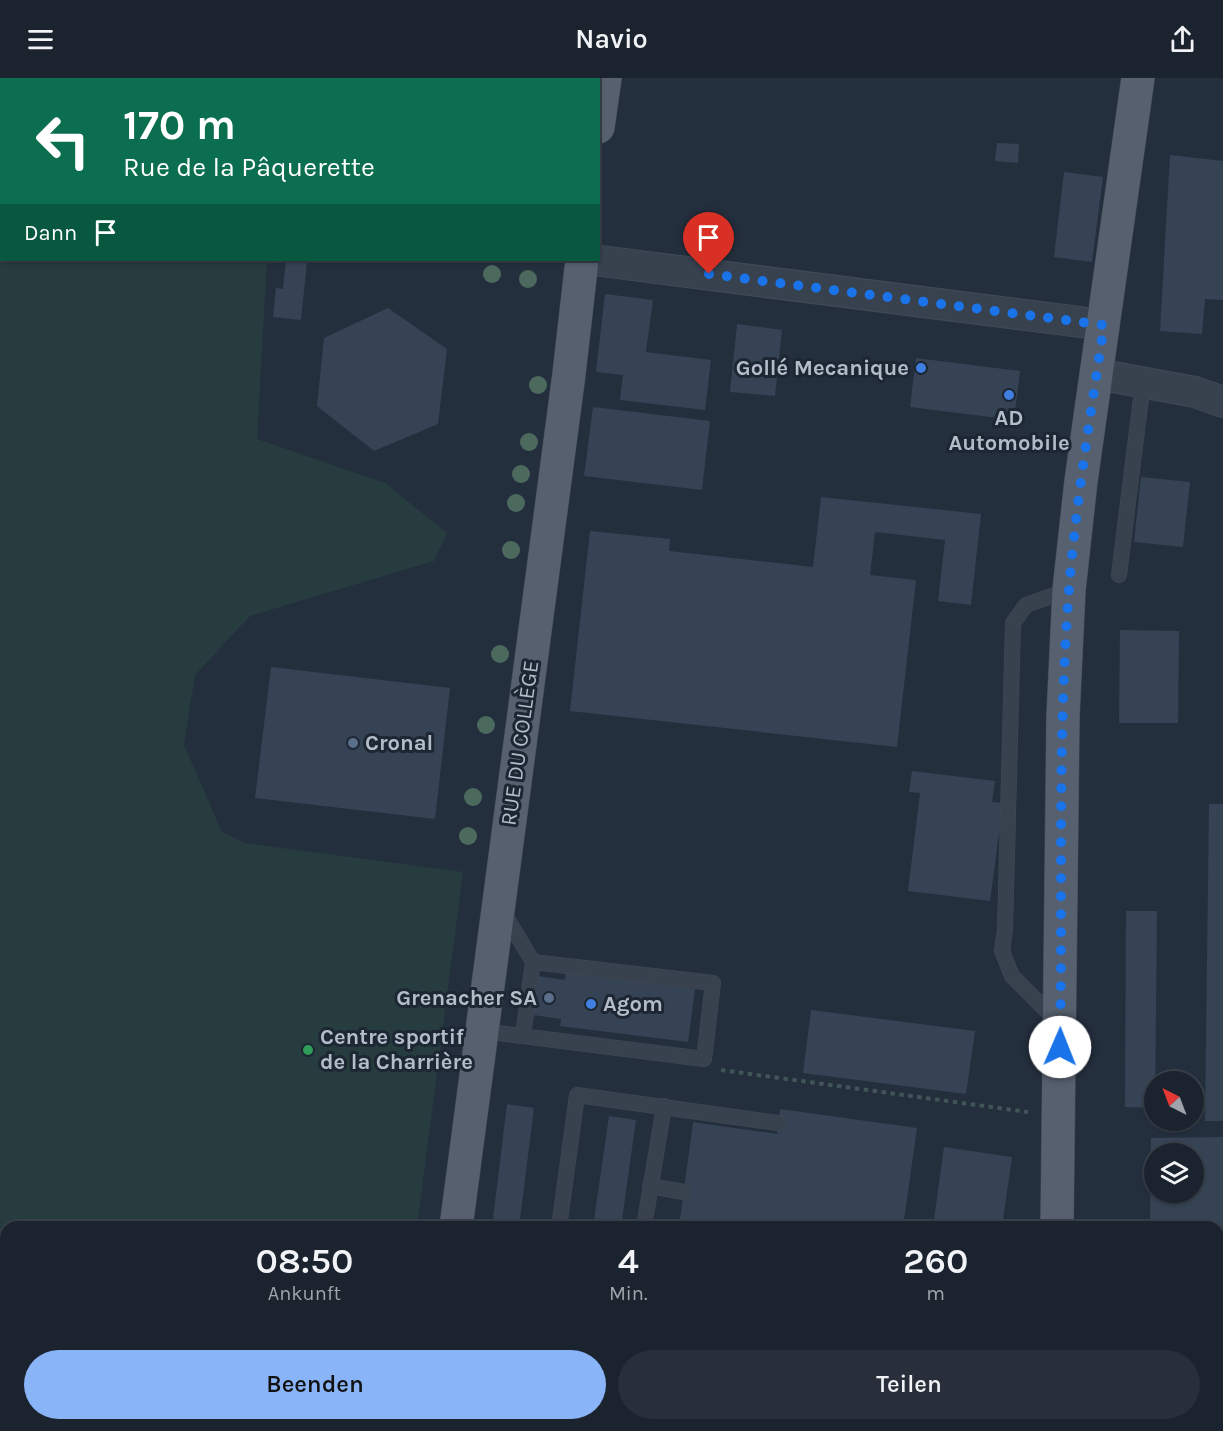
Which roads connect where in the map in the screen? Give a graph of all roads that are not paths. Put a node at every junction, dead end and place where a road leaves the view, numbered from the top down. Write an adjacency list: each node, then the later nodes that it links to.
1 (605, 78): 3 (main road)
2 (1138, 78): 6 (main road)
3 (600, 113)
4 (582, 261): 12 (main road, RUE DU COLLÈGE)
5 (600, 261): 6 (street)
6 (1104, 325): 7 (main road)
7 (1097, 374): 8 (street); 11 (main road)
8 (1143, 382): 9 (street); 10 (lane)
9 (1223, 402)
10 (1119, 575)
11 (1069, 590): 14 (main road); 14 (lane)
12 (498, 905): 13 (lane); 15 (main road, RUE DU COLLÈGE)
13 (533, 962): 16 (lane); 16 (lane)
14 (1061, 1024): 24 (main road)
15 (482, 1030): 16 (lane); 21 (main road, RUE DU COLLÈGE)
16 (523, 1036)
17 (664, 1106): 18 (lane); 19 (lane); 22 (lane)
18 (778, 1124)
19 (650, 1186): 20 (lane); 23 (lane)
20 (684, 1192)
21 (457, 1221)
22 (560, 1221)
23 (645, 1221)
24 (1057, 1221)

